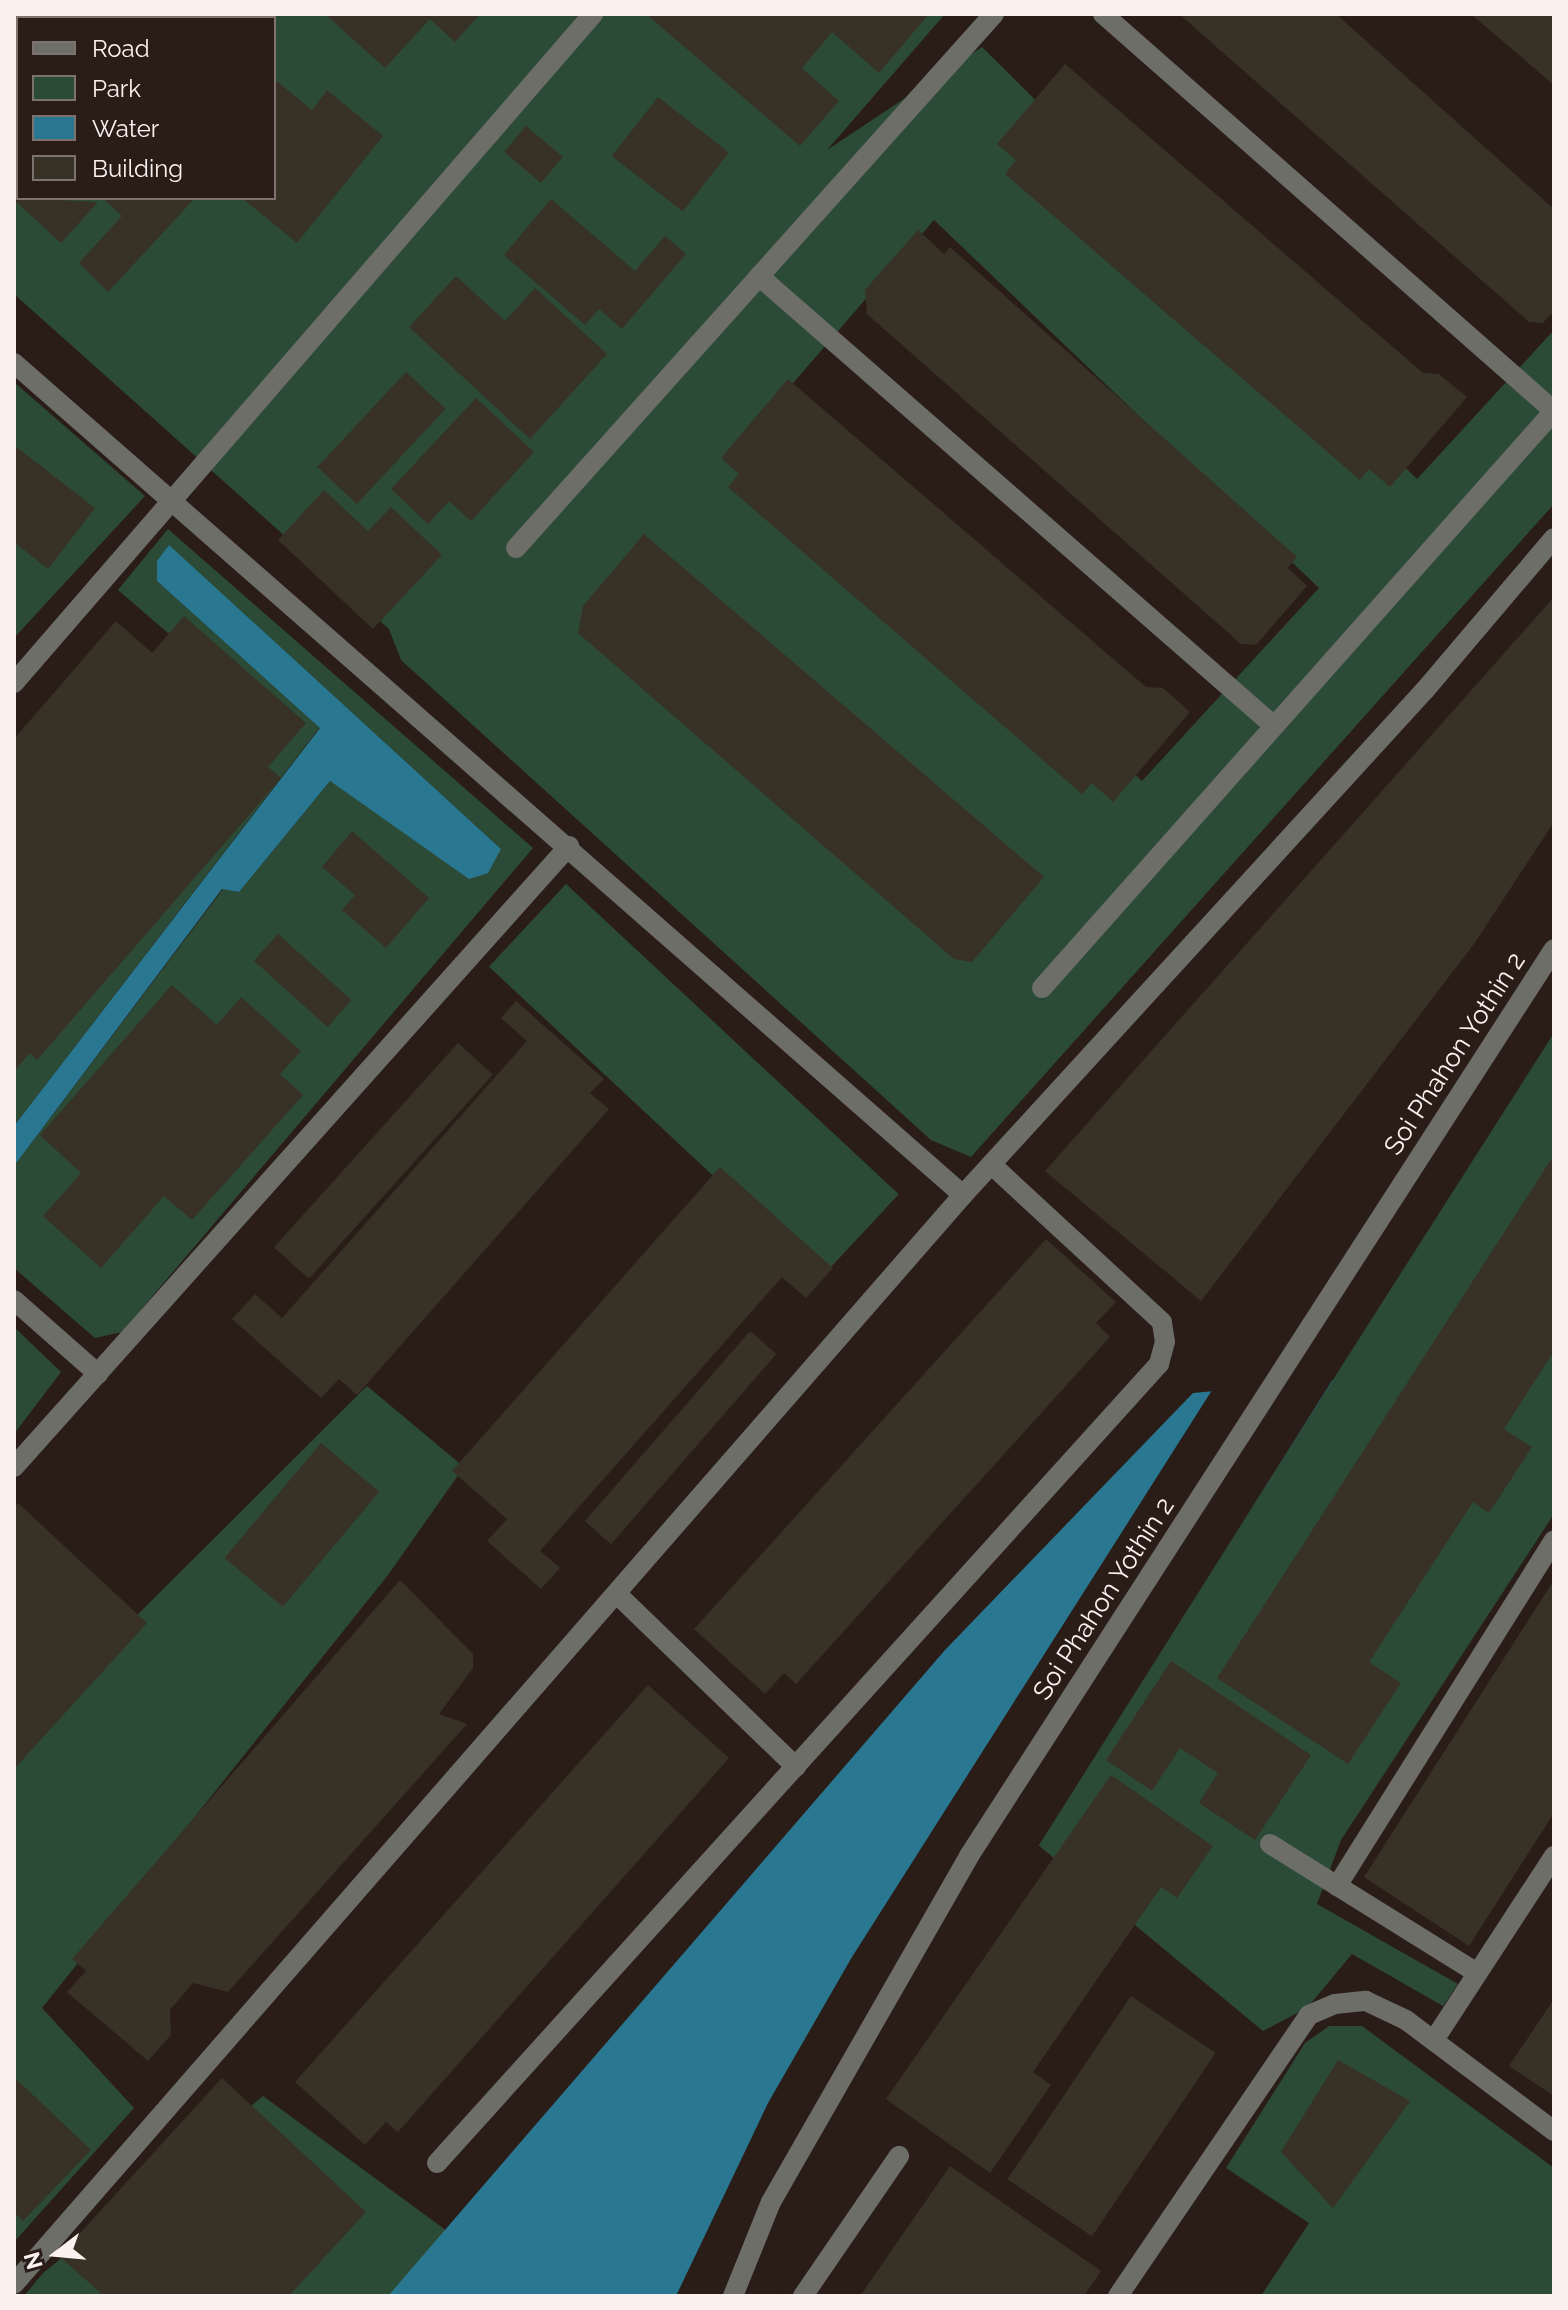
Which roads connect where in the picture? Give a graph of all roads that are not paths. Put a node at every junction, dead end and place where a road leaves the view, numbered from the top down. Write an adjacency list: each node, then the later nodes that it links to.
1 (593, 14): 7 (street)
2 (994, 14): 4 (street)
3 (1103, 14): 6 (street)
4 (759, 276): 9 (street); 11 (street)
5 (14, 363): 7 (street)
6 (1554, 411): 11 (street)
7 (171, 502): 10 (street); 12 (street)
8 (1554, 538): 15 (street)
9 (516, 548)
10 (14, 683)
11 (1274, 726): 14 (street)
12 (569, 846): 16 (street); 18 (street)
13 (1554, 949): 32 (street, Soi Phahon Yothin 2)
14 (1042, 988)
15 (994, 1167): 16 (street); 22 (street)
16 (963, 1195): 21 (street)
17 (14, 1300): 18 (street)
18 (98, 1374): 19 (street)
19 (14, 1467)
20 (1554, 1540): 25 (street)
21 (619, 1596): 22 (street); 31 (street)
22 (796, 1767): 30 (street)
23 (1270, 1844): 25 (street)
24 (1554, 1856): 26 (street)
25 (1337, 1886): 26 (street)
26 (1477, 1973): 27 (street)
27 (1434, 2040): 28 (street); 34 (street)
28 (1554, 2131)
29 (899, 2156): 33 (street)
30 (437, 2163)
31 (14, 2284)
32 (733, 2296)
33 (803, 2296)
34 (1118, 2296)

